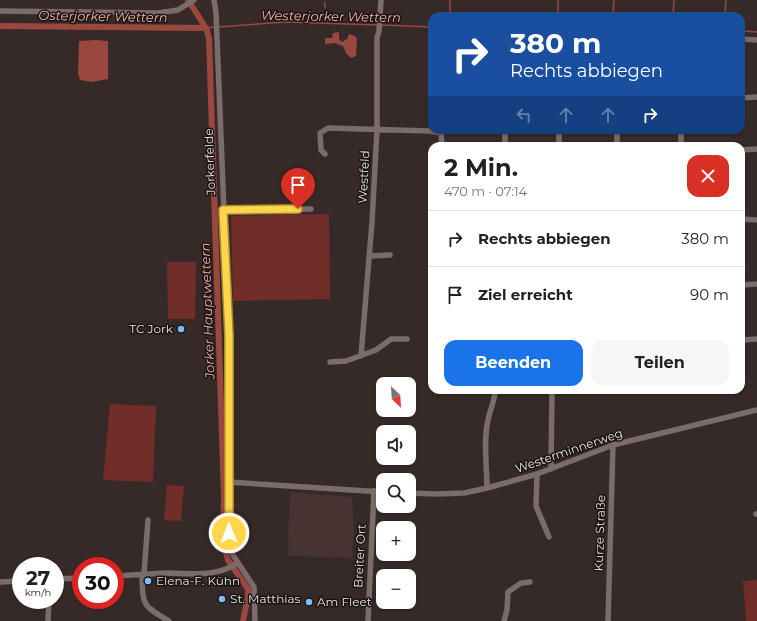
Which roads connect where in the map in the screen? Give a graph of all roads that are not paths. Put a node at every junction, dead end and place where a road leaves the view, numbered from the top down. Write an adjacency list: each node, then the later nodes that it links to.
1 (194, 0): 4 (street)
2 (214, 0): 15 (street, Jorkerfelde)
3 (381, 0): 9 (street, Westfeld)
4 (0, 11)
5 (745, 39): 6 (street)
6 (757, 40)
7 (757, 96): 8 (street)
8 (745, 98)
9 (377, 130): 10 (street); 13 (street); 19 (street, Westfeld)
10 (428, 131)
11 (757, 149): 12 (street)
12 (745, 150)
13 (325, 154)
14 (312, 209): 15 (street)
15 (223, 210): 33 (street, Jorkerfelde)
16 (745, 219): 17 (street)
17 (757, 220)
18 (390, 255): 19 (street)
19 (369, 256): 25 (street, Westfeld)
20 (757, 284): 21 (street)
21 (745, 285)
22 (407, 339): 25 (street)
23 (757, 339): 24 (street)
24 (745, 340)
25 (362, 356): 26 (street)
26 (330, 362)
27 (495, 394): 34 (street)
28 (552, 394): 31 (street)
29 (757, 410): 30 (street, Westerminnerweg)
30 (613, 445): 31 (street, Westerminnerweg); 51 (street, Kurze Straße)
31 (551, 469): 32 (street, Westerminnerweg)
32 (537, 474): 34 (street, Westerminnerweg); 38 (street)
33 (228, 482): 35 (street); 39 (street, Jorkerfelde)
34 (487, 488): 36 (street, Westerminnerweg)
35 (374, 491): 49 (street, Breiter Ort)
36 (416, 493)
37 (148, 520): 40 (street)
38 (549, 537)
39 (236, 564): 40 (street); 48 (street)
40 (143, 574): 41 (street); 47 (street)
41 (124, 575)
42 (12, 581): 43 (street)
43 (0, 582)
44 (530, 582): 50 (street)
45 (49, 609): 46 (street)
46 (48, 621)
47 (169, 621)
48 (255, 621)
49 (368, 621)
50 (504, 621)
51 (608, 621)

